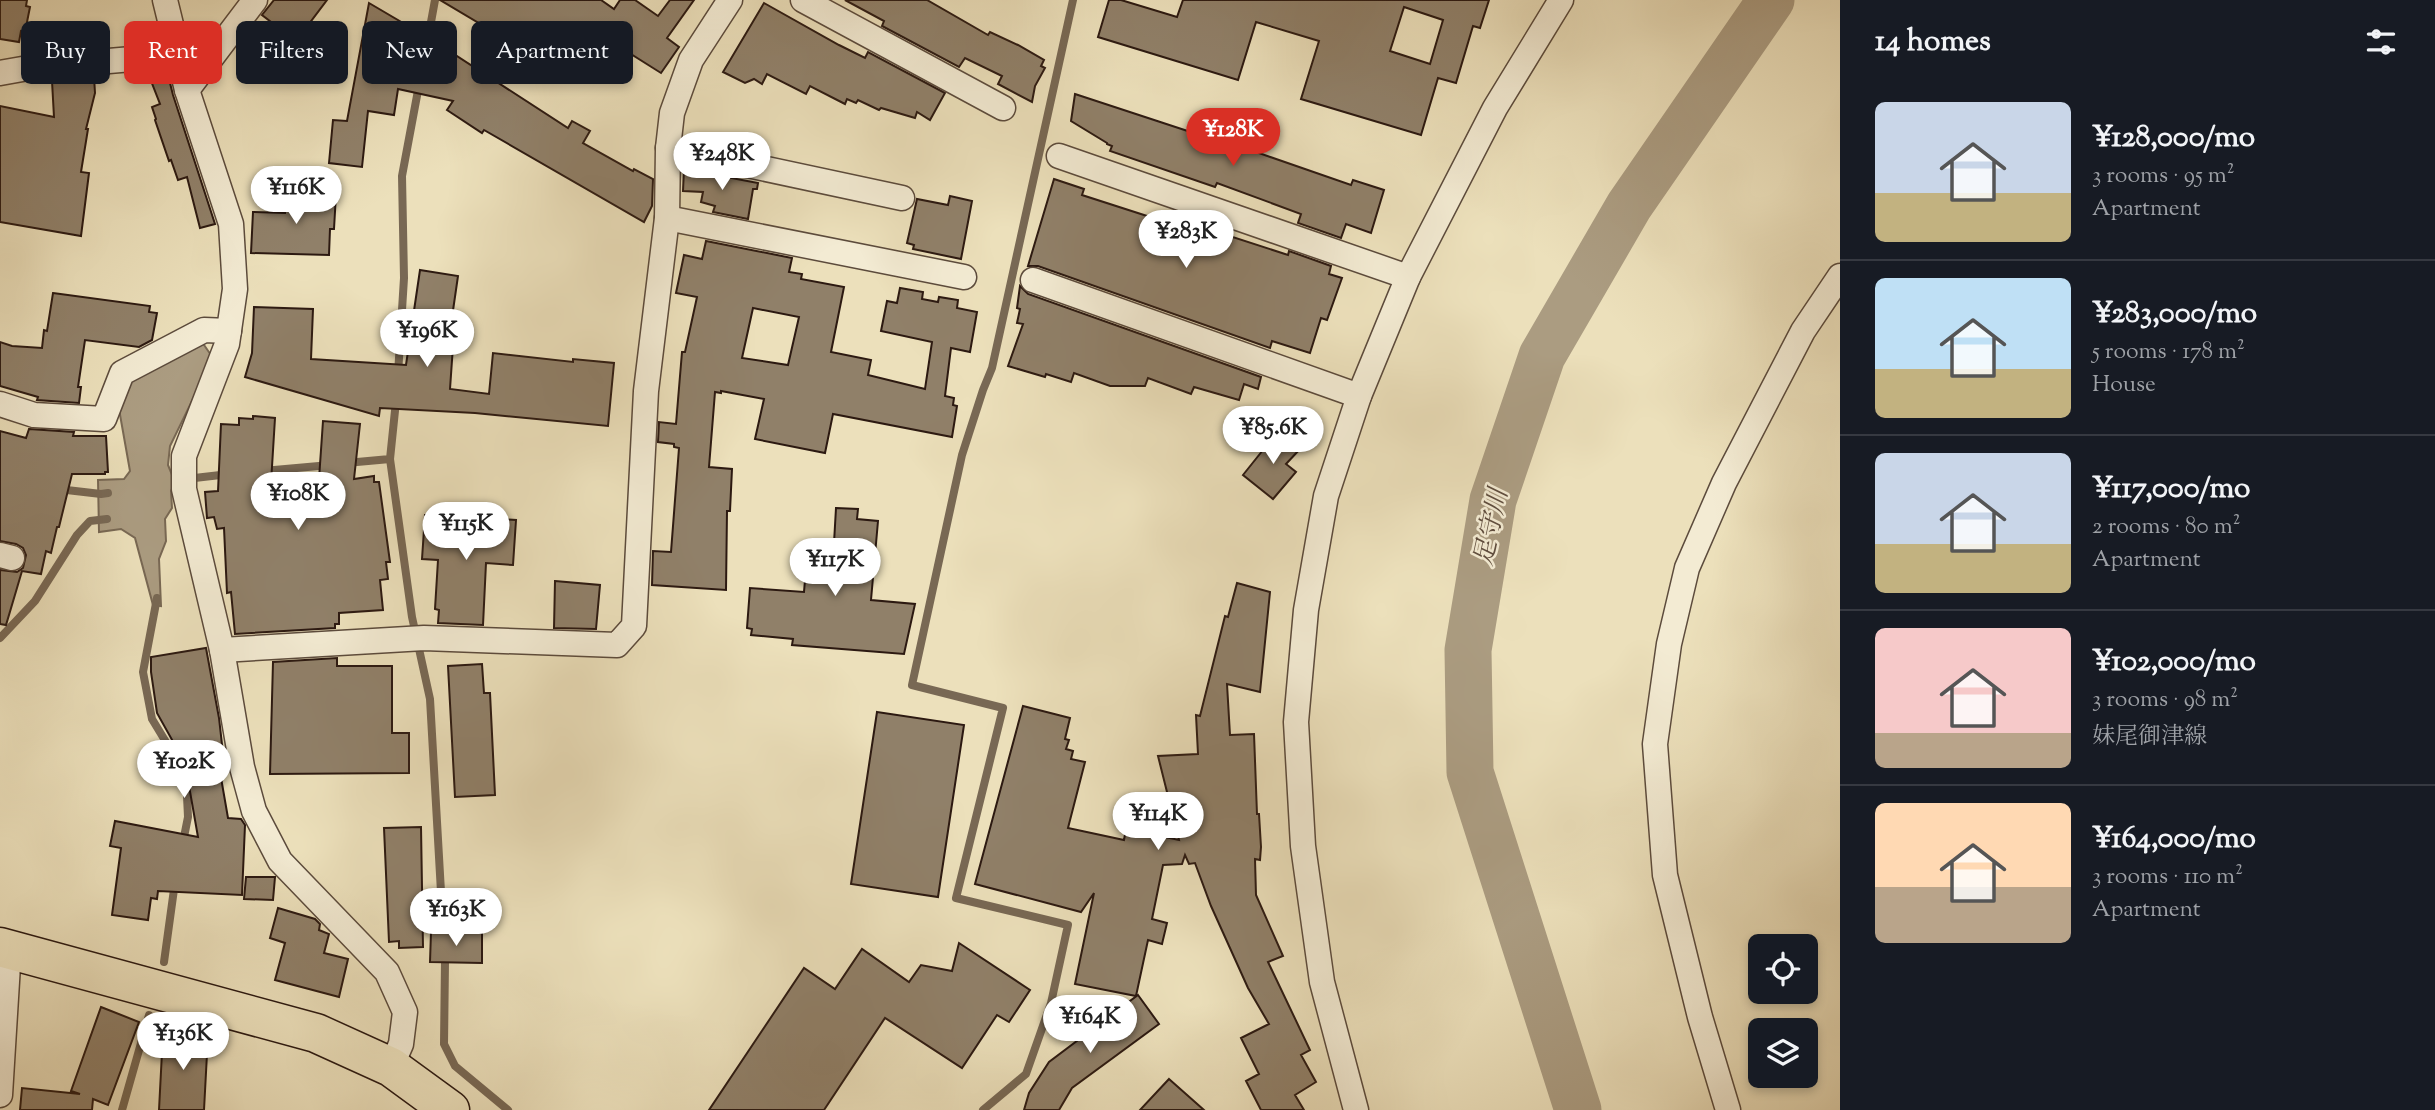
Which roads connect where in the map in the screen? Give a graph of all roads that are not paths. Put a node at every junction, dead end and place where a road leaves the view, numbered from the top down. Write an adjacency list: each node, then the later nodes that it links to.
1 (165, 0): 6 (street)
2 (255, 0): 10 (street)
3 (730, 0): 12 (street)
4 (803, 0): 11 (street)
5 (1561, 0): 17 (street)
6 (170, 21)
7 (124, 60): 8 (street)
8 (0, 73)
9 (185, 84): 10 (street)
10 (187, 90): 20 (street)
11 (1003, 108)
12 (668, 148): 14 (street); 15 (street)
13 (1059, 156): 17 (street)
14 (902, 198)
15 (667, 218): 18 (street); 23 (street)
16 (1840, 276): 29 (street)
17 (1408, 277): 21 (street)
18 (964, 278)
19 (1033, 280): 21 (street)
20 (229, 331): 22 (street); 23 (street)
21 (1359, 396): 28 (street)
22 (0, 404)
23 (222, 650): 25 (street)
24 (4, 948): 25 (main road); 26 (street)
25 (391, 1067): 27 (main road)
26 (0, 1095)
27 (450, 1110)
28 (1356, 1110)
29 (1728, 1110)

